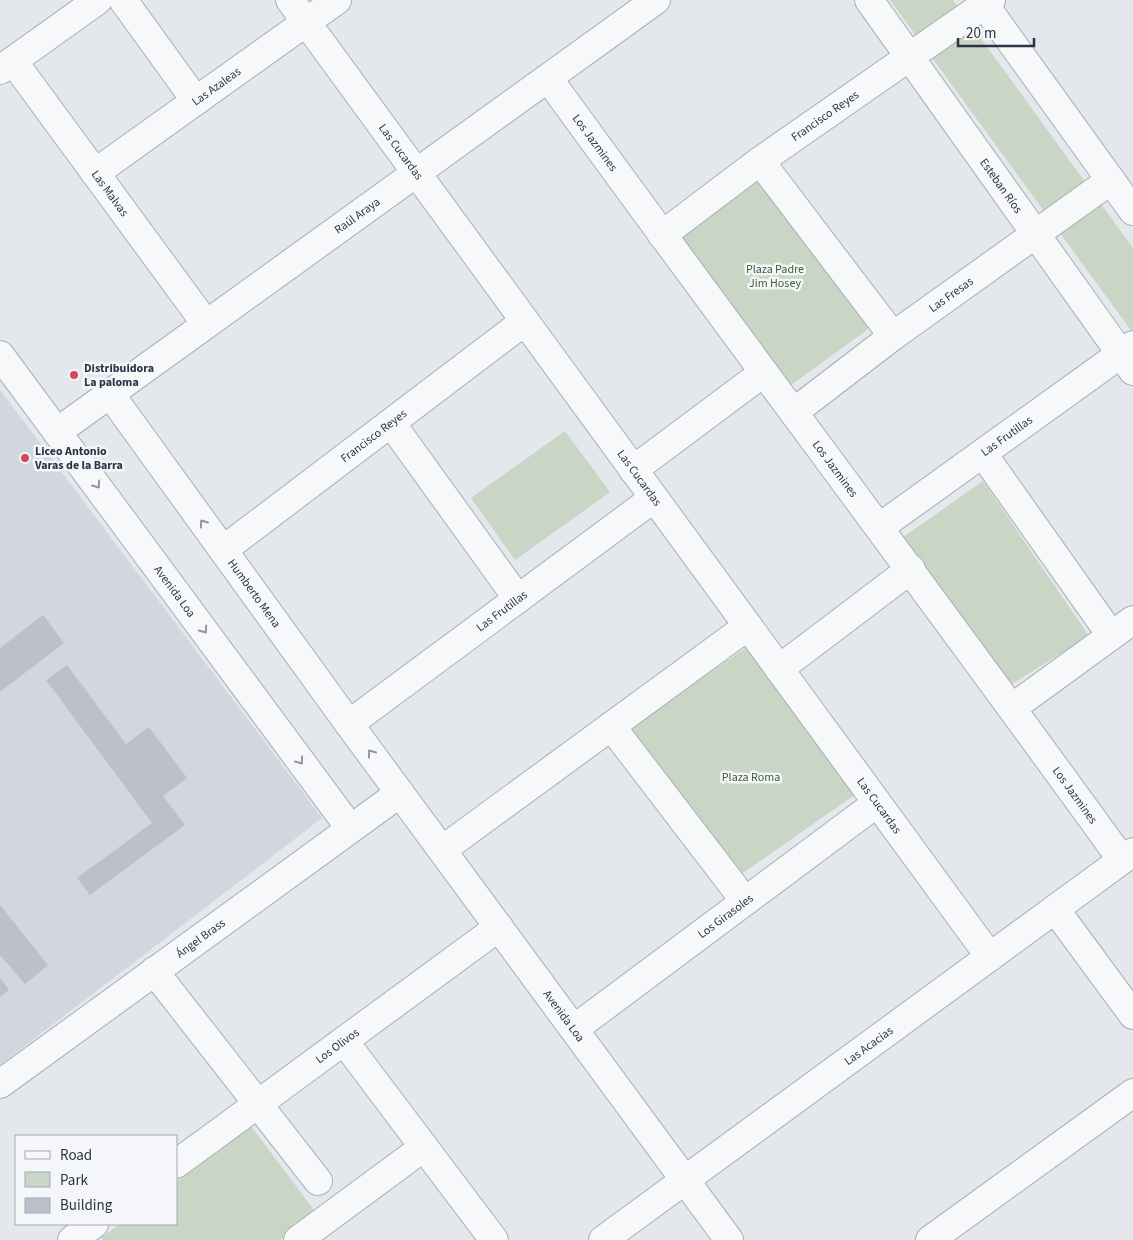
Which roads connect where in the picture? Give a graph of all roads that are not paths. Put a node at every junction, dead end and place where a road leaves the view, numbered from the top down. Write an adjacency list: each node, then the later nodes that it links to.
1 (98, 0): 10 (street)
2 (123, 0): 12 (street)
3 (290, 0): 8 (street, Las Cucardas)
4 (337, 0): 8 (street, Las Azaleas)
5 (656, 0): 11 (street, Raúl Araya)
6 (869, 0): 9 (street, Esteban Ríos)
7 (985, 2): 9 (street, Francisco Reyes); 16 (street)
8 (306, 22): 12 (street, Las Azaleas); 15 (street, Las Cucardas)
9 (909, 56): 13 (street, Francisco Reyes); 18 (street, Esteban Ríos)
10 (6, 65): 14 (street, Las Malvas)
11 (548, 78): 15 (street, Raúl Araya); 19 (street, Los Jazmines)
12 (196, 100): 14 (street, Las Azaleas)
13 (760, 161): 19 (street, Francisco Reyes); 22 (street)
14 (95, 173): 21 (street, Las Malvas)
15 (416, 173): 20 (street, Las Cucardas); 21 (street, Raúl Araya)
16 (1111, 180): 17 (street); 18 (street, Las Fresas)
17 (1133, 211)
18 (1036, 234): 22 (street, Las Fresas); 24 (street, Esteban Ríos)
19 (662, 235): 25 (street, Los Jazmines)
20 (525, 321): 28 (street, Francisco Reyes); 31 (street, Las Cucardas)
21 (206, 324): 26 (street, Raúl Araya)
22 (893, 336): 27 (street, Las Fresas)
23 (0, 354): 29 (street, Avenida Loa)
24 (1129, 356): 30 (street, Las Frutillas)
25 (763, 373): 27 (street, Los Jazmines); 31 (street)
26 (110, 394): 29 (street, Raúl Araya); 34 (street, Humberto Mena, one-way to 26)
27 (794, 412): 33 (street, Los Jazmines)
28 (391, 423): 34 (street, Francisco Reyes); 36 (street)
29 (57, 432): 45 (street, Avenida Loa, one-way to 45)
30 (983, 454): 33 (street, Las Frutillas); 38 (street)
31 (633, 470): 32 (street, Las Cucardas)
32 (654, 498): 36 (street, Las Frutillas); 37 (street, Las Cucardas)
33 (880, 527): 35 (street, Los Jazmines)
34 (223, 550): 41 (street, Humberto Mena)
35 (911, 569): 39 (street); 40 (street, Los Jazmines)
36 (518, 599): 41 (street, Las Frutillas)
37 (748, 626): 39 (street, Las Cucardas); 42 (street)
38 (1122, 628): 40 (street)
39 (779, 669): 44 (street, Las Cucardas)
40 (1012, 708): 47 (street, Los Jazmines)
41 (349, 724): 43 (street, Humberto Mena, one-way to 41)
42 (611, 726): 46 (street); 48 (street)
43 (400, 793): 45 (street, Ángel Brass); 46 (street, Avenida Loa)
44 (877, 802): 48 (street, Los Girasoles); 51 (street, Las Cucardas)
45 (350, 828): 52 (street, Ángel Brass)
46 (442, 850): 50 (street, Avenida Loa)
47 (1128, 856): 49 (street, Las Acacias)
48 (745, 901): 54 (street, Los Girasoles)
49 (1055, 909): 51 (street, Las Acacias); 53 (street)
50 (499, 928): 54 (street, Avenida Loa); 55 (street, Los Olivos)
51 (990, 957): 61 (street, Las Acacias)
52 (154, 972): 56 (street, Ángel Brass); 58 (street)
53 (1133, 1016)
54 (574, 1029): 61 (street, Avenida Loa)
55 (344, 1041): 58 (street, Los Olivos); 59 (street)
56 (0, 1084)
57 (1133, 1093): 69 (street)
58 (258, 1104): 60 (street, Los Olivos); 62 (street)
59 (424, 1147): 65 (street); 66 (street)
60 (178, 1163)
61 (684, 1180): 67 (street, Las Acacias); 68 (street, Avenida Loa)
62 (318, 1181)
63 (93, 1225): 64 (street)
64 (72, 1240)
65 (298, 1240)
66 (494, 1240)
67 (603, 1240)
68 (729, 1240)
69 (930, 1240)

